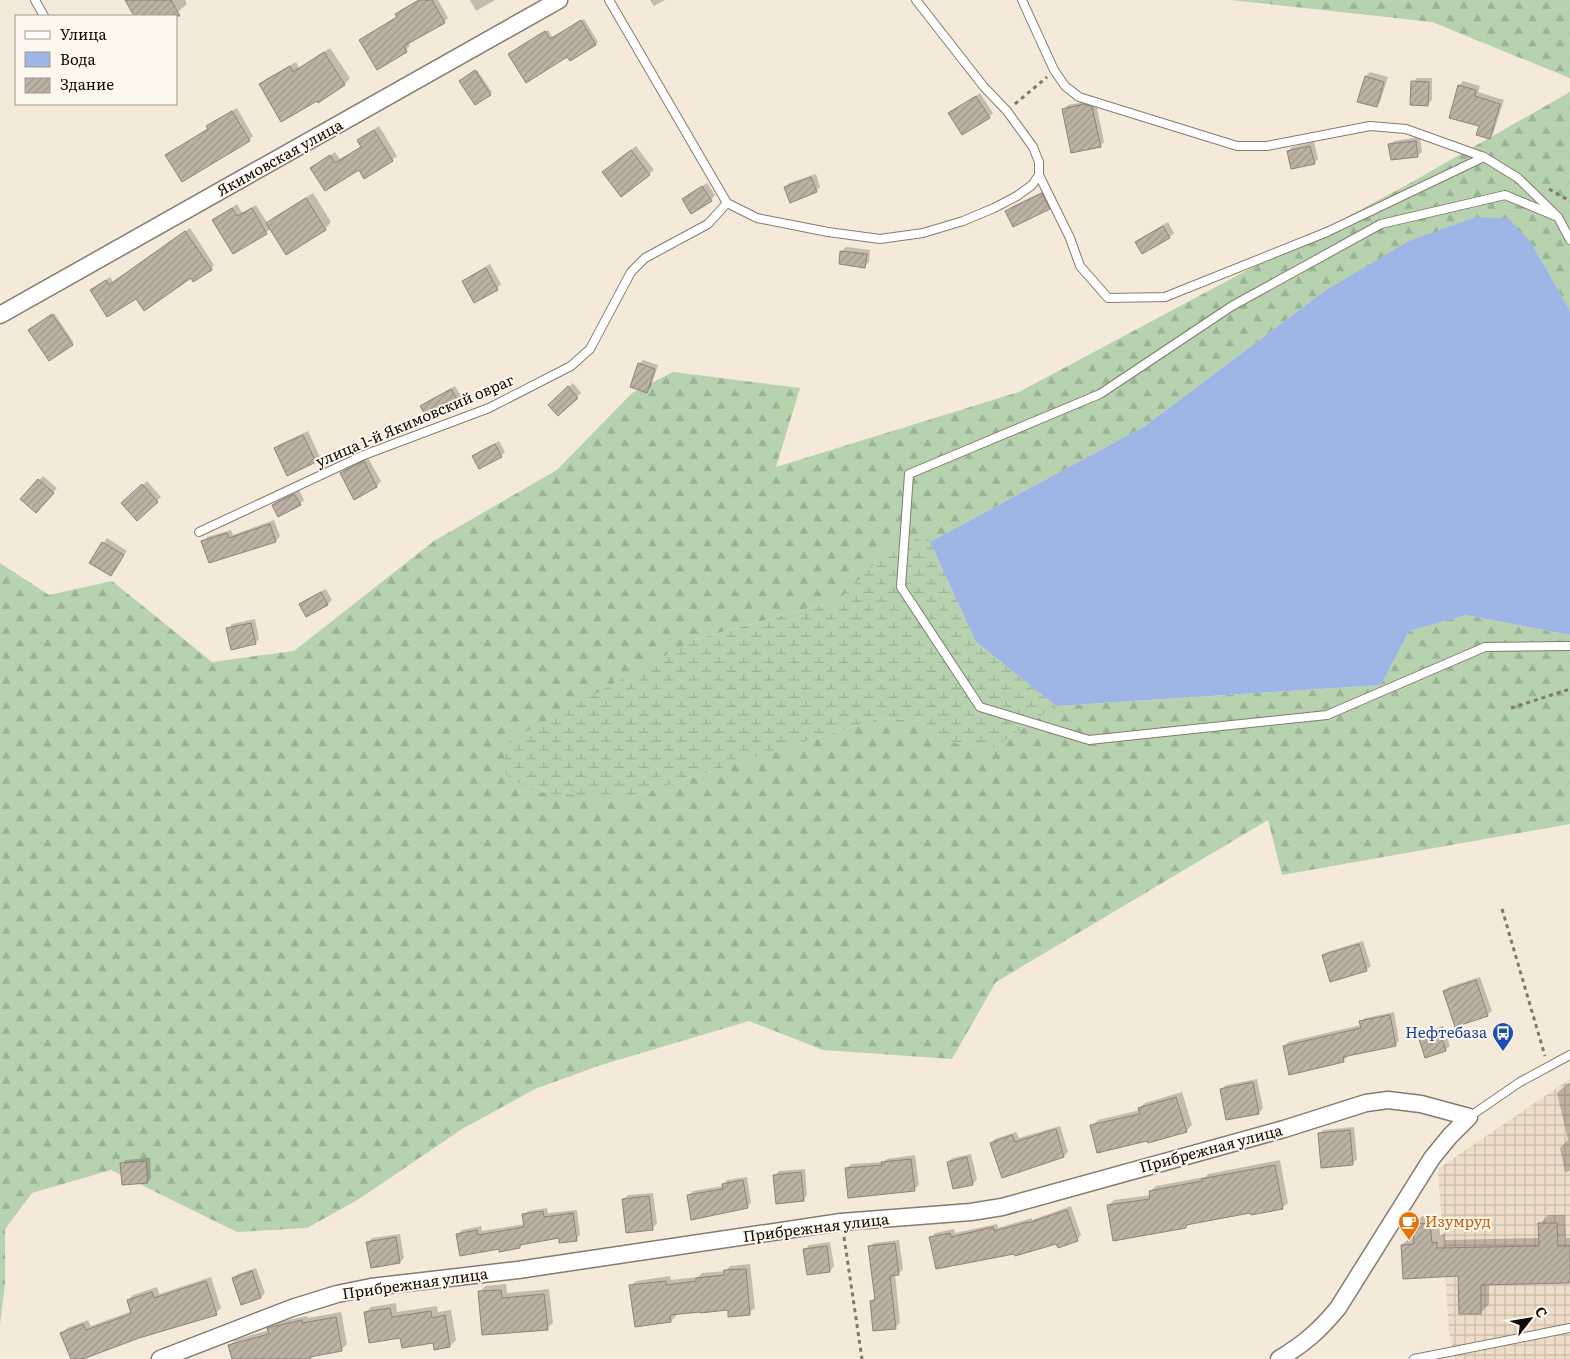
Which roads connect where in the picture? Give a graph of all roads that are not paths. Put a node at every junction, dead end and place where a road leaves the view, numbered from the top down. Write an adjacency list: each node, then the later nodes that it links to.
1 (35, 0): 6 (lane)
2 (559, 0): 12 (street, Якимовская улица)
3 (609, 0): 9 (lane)
4 (916, 0): 8 (lane)
5 (1022, 0): 7 (lane)
6 (43, 15)
7 (1484, 157): 8 (lane); 10 (lane)
8 (1039, 174): 9 (lane)
9 (727, 203): 13 (lane, улица 1-й Якимовский овраг)
10 (1558, 217): 11 (lane); 14 (lane)
11 (1570, 240)
12 (0, 316)
13 (199, 532)
14 (1570, 646)
15 (1570, 1055): 16 (lane)
16 (1469, 1117): 18 (street); 19 (street, Прибрежная улица)
17 (1570, 1328): 20 (lane)
18 (1287, 1358)
19 (160, 1359)
20 (1414, 1359)

